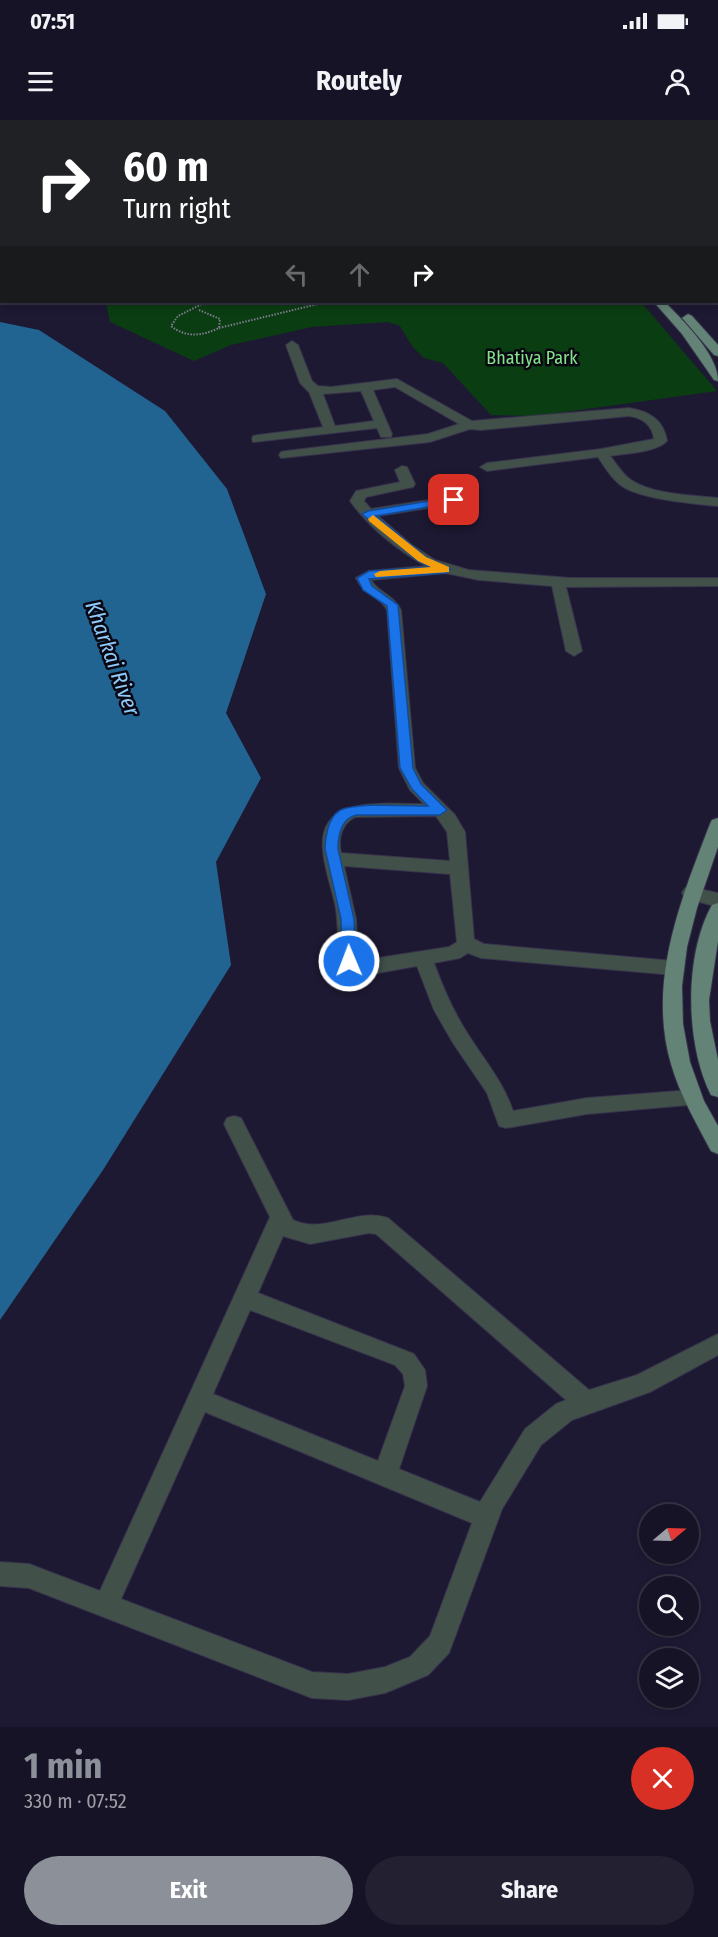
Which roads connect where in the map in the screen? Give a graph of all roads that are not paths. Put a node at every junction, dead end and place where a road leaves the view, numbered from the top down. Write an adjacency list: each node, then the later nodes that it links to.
1 (660, 303): 5 (main road)
2 (673, 303): 4 (main road)
3 (292, 345): 7 (street)
4 (718, 352)
5 (718, 377)
6 (366, 386): 7 (street); 8 (street); 9 (street)
7 (315, 390): 10 (street)
8 (382, 424): 10 (street); 12 (street)
9 (469, 425): 12 (street); 13 (street)
10 (330, 430): 11 (street)
11 (258, 439)
12 (390, 443): 14 (street)
13 (601, 453): 15 (street); 18 (street)
14 (286, 455)
15 (487, 467)
16 (402, 470): 19 (street)
17 (454, 500): 19 (street)
18 (718, 501)
19 (368, 514): 20 (street)
20 (446, 569): 21 (street); 24 (street)
21 (558, 582): 22 (street); 23 (street)
22 (718, 582)
23 (574, 651)
24 (440, 810): 26 (street); 27 (street)
25 (718, 824): 28 (main road)
26 (333, 859): 27 (street); 32 (street)
27 (459, 868): 31 (street)
28 (691, 893): 29 (street); 33 (main road)
29 (718, 900)
30 (718, 910): 34 (main road)
31 (467, 944): 32 (street); 33 (street)
32 (423, 959): 35 (street)
33 (674, 968): 35 (main road)
34 (718, 1089)
35 (692, 1098): 37 (main road)
36 (234, 1124): 38 (street)
37 (718, 1145)
38 (281, 1217): 39 (street); 42 (street)
39 (245, 1298): 41 (street); 43 (street)
40 (718, 1344): 42 (street)
41 (199, 1399): 43 (street); 46 (street)
42 (586, 1402): 44 (street)
43 (385, 1475): 44 (street)
44 (487, 1517): 46 (street)
45 (0, 1574): 46 (street)
46 (106, 1605)

